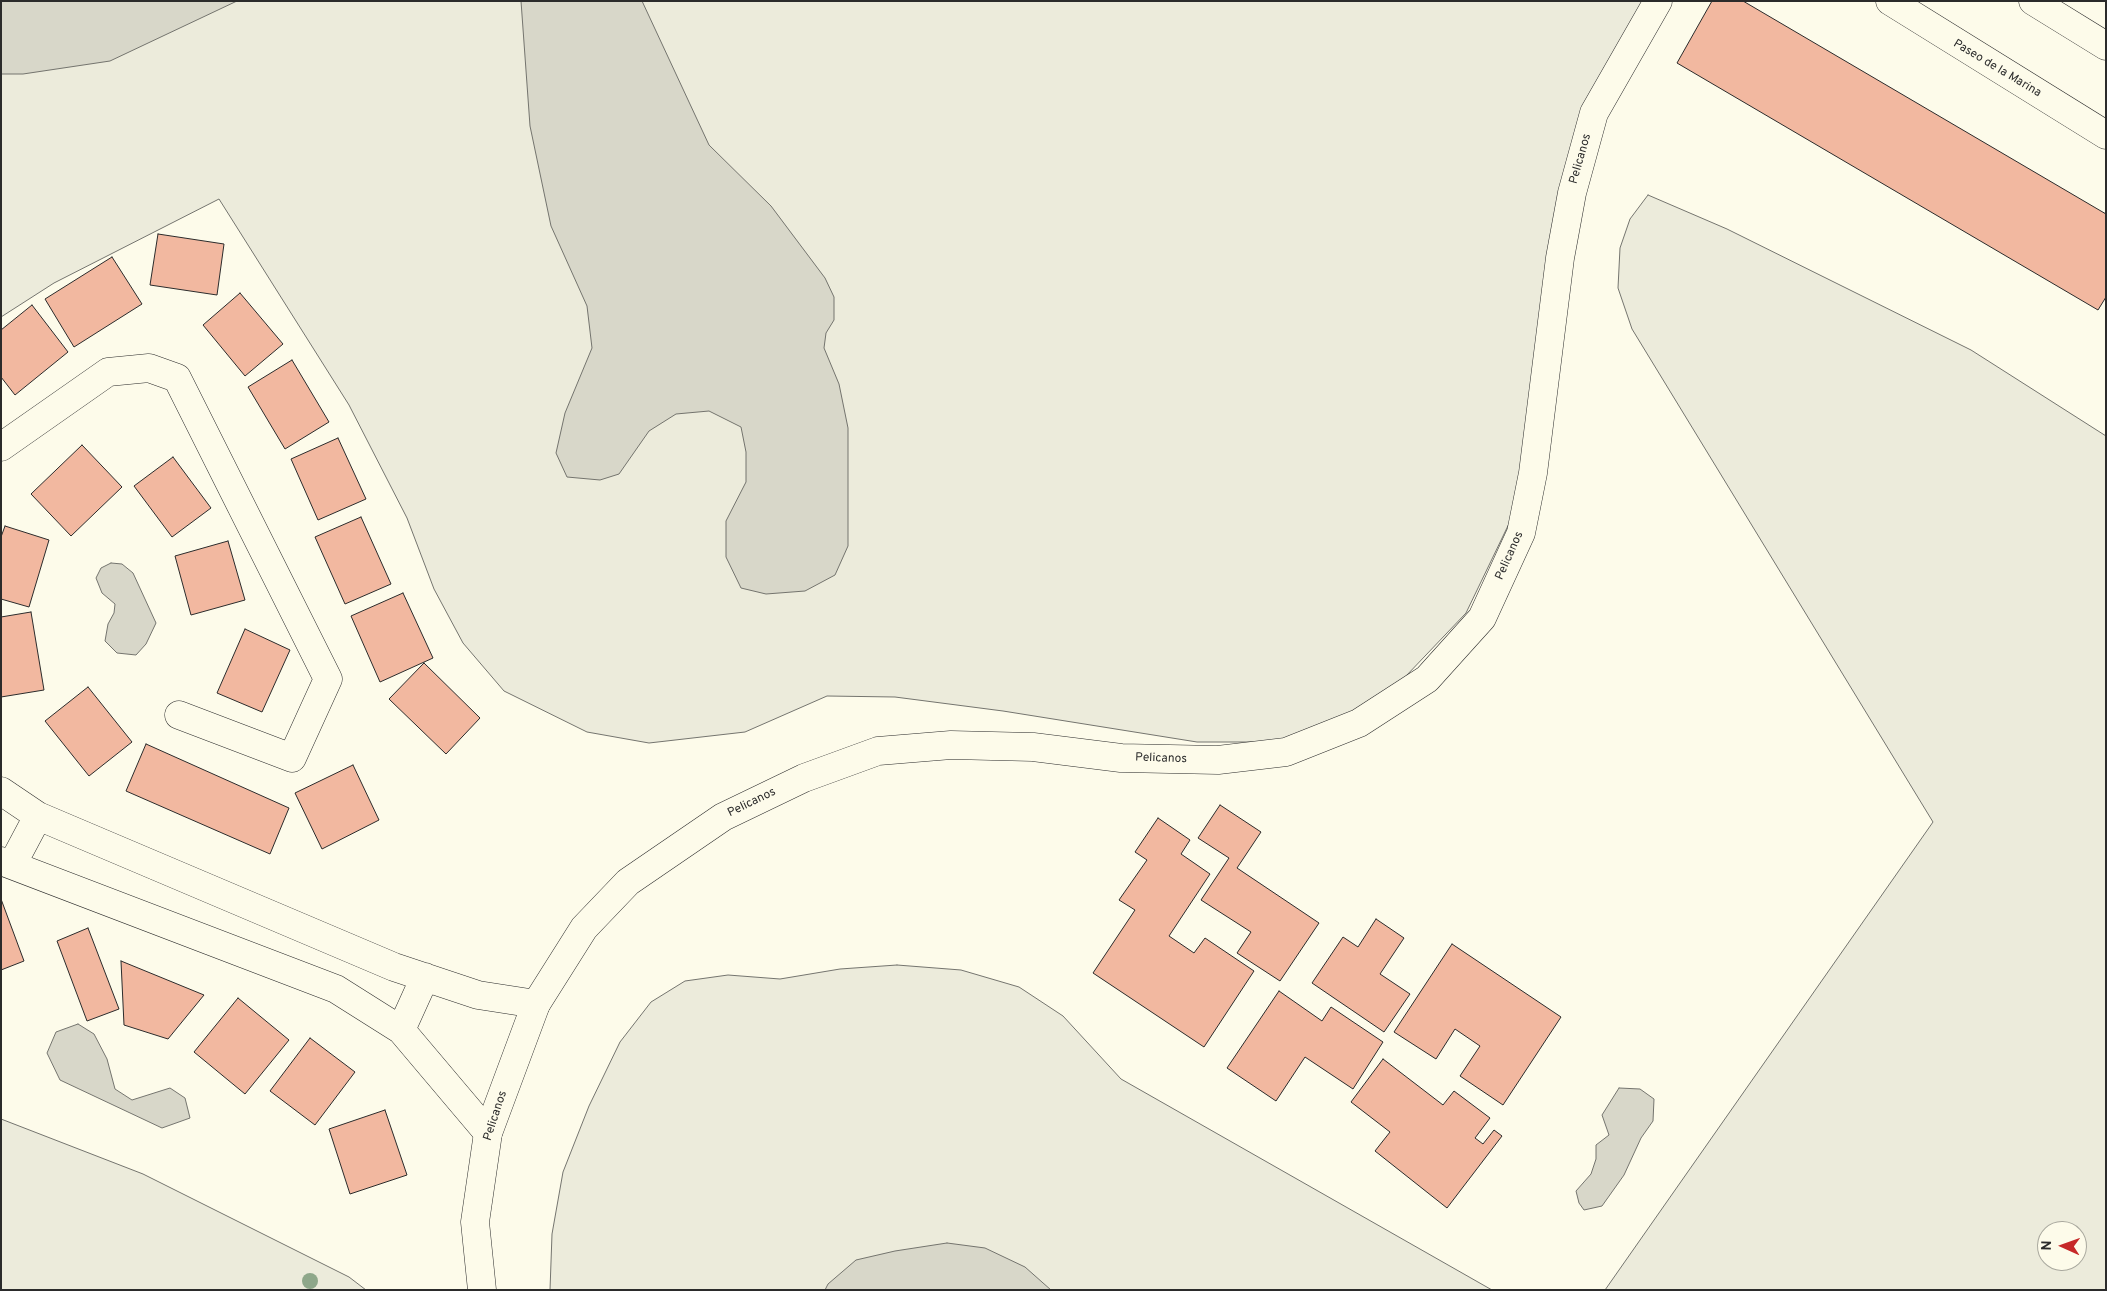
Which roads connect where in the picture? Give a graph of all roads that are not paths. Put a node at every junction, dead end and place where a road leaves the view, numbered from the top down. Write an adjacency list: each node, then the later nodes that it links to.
1 (1658, 1): 12 (street, Pelicanos)
2 (1890, 1): 5 (street, Paseo de la Marina)
3 (2033, 1): 4 (street)
4 (2106, 46)
5 (2106, 134)
6 (1, 447): 7 (street)
7 (179, 715)
8 (1, 791): 9 (street)
9 (38, 816): 10 (street); 11 (street)
10 (7, 863): 13 (street)
11 (426, 977): 12 (street); 13 (street)
12 (536, 1004): 14 (street, Pelicanos)
13 (401, 1030): 14 (street)
14 (488, 1133): 15 (street, Pelicanos)
15 (482, 1290)

